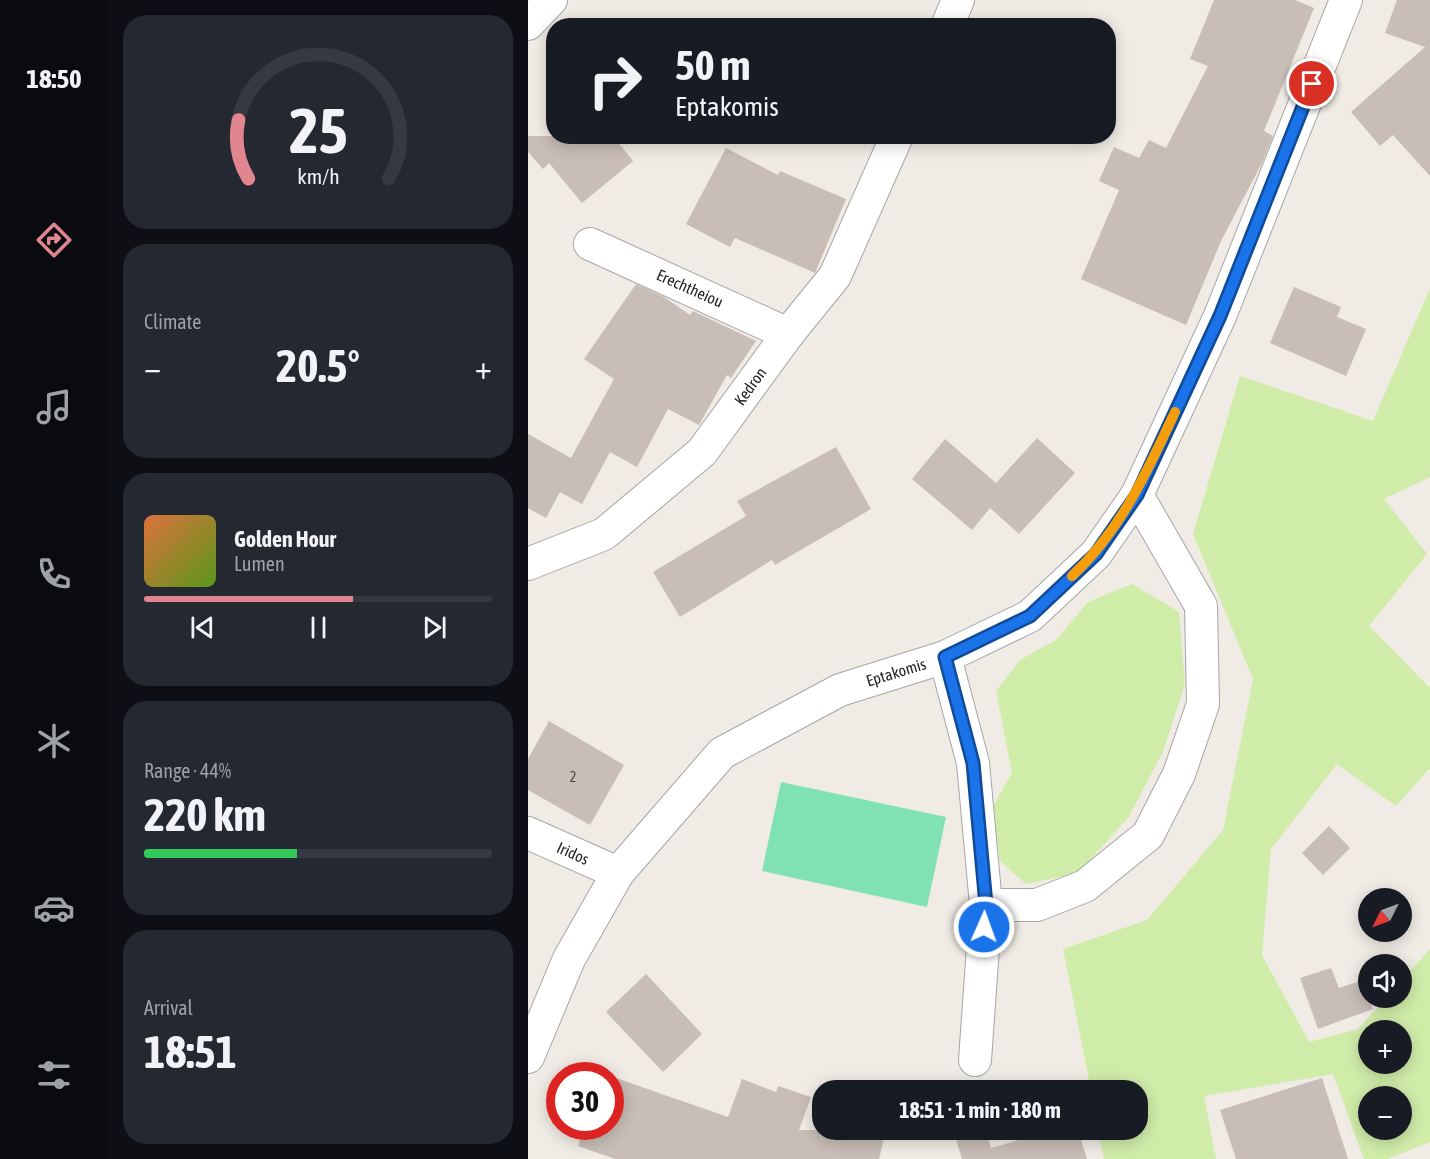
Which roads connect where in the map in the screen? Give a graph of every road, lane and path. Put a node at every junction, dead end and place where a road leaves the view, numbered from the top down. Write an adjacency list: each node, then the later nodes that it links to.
1 (551, 0): 5 (street)
2 (958, 0): 4 (street)
3 (1346, 0): 9 (street, Eptakomis)
4 (950, 18)
5 (528, 24)
6 (893, 144): 8 (street, Kedron)
7 (590, 244): 8 (street, Erechtheiou)
8 (788, 333): 10 (street, Kedron)
9 (1137, 495): 11 (street, Eptakomis); 14 (street)
10 (528, 564)
11 (945, 657): 13 (street, Eptakomis); 14 (street)
12 (528, 833): 13 (street, Iridos)
13 (618, 873): 15 (street, Eptakomis)
14 (986, 905): 16 (street)
15 (528, 1057)
16 (975, 1060)

